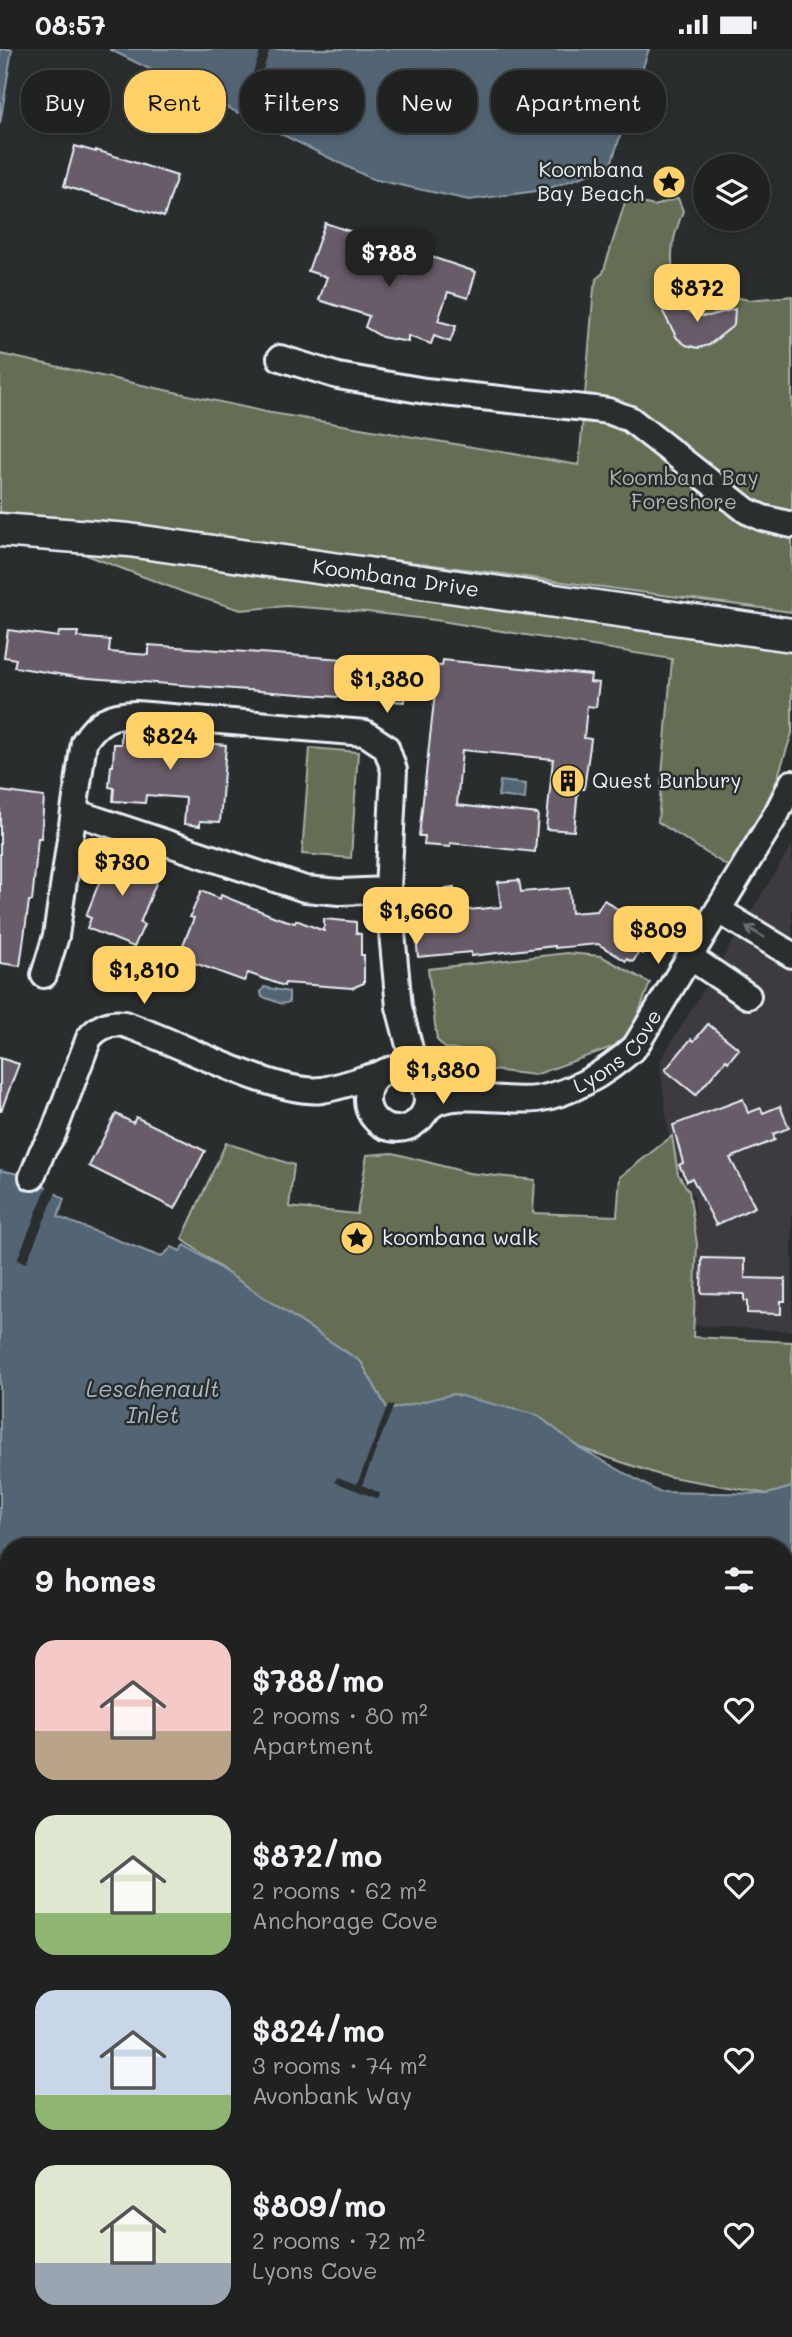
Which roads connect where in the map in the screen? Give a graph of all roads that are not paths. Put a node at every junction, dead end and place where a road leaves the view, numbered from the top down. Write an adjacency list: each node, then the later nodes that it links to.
1 (280, 358): 2 (street)
2 (792, 525)
3 (0, 530): 4 (main road, Koombana Drive)
4 (792, 635)
5 (792, 783): 8 (street, Lyons Cove)
6 (74, 812): 7 (street); 7 (street); 11 (street)
7 (388, 891): 13 (street)
8 (718, 910): 9 (street, one-way to 8); 10 (street, Lyons Cove)
9 (792, 955)
10 (690, 957): 12 (street); 17 (street, Lyons Cove)
11 (44, 975)
12 (748, 996)
13 (399, 1007): 14 (street); 15 (street)
14 (382, 1074): 15 (street); 16 (street); 18 (street)
15 (417, 1077): 17 (street, Lyons Cove); 19 (street)
16 (321, 1090): 18 (street); 20 (street)
17 (481, 1097): 19 (street, Lyons Cove)
18 (371, 1114): 19 (street)
19 (421, 1118)
20 (32, 1177)

